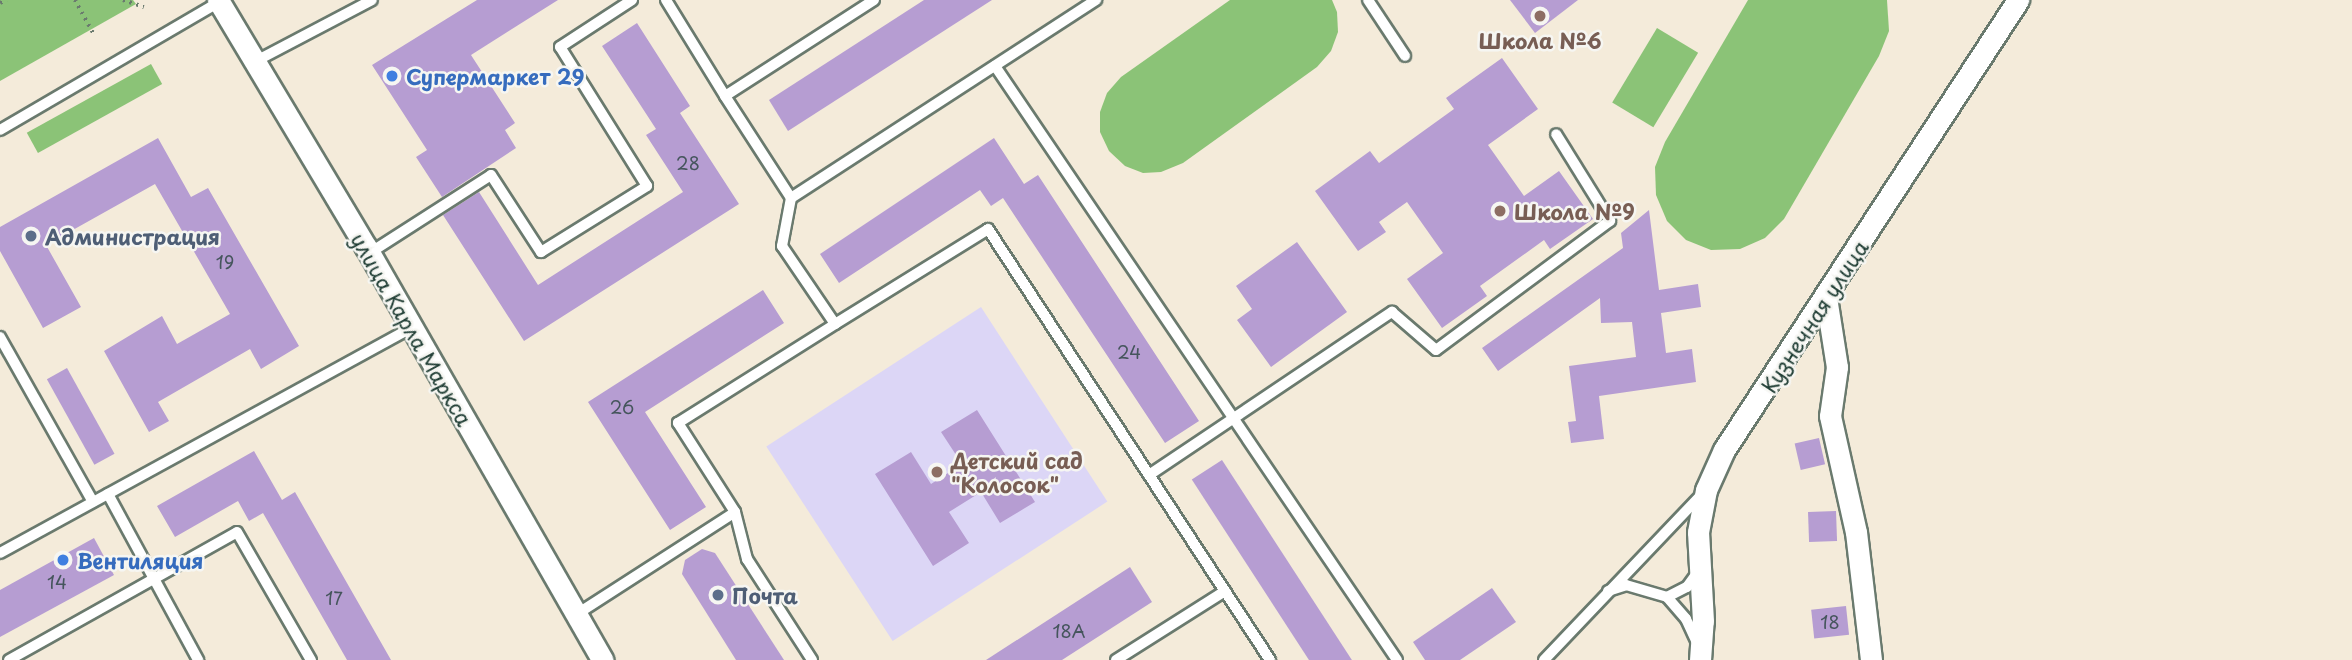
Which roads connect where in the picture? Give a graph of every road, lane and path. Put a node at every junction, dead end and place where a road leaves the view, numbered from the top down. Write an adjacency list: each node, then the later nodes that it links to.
1 (5, 0): 12 (path)
2 (75, 0): 14 (path)
3 (123, 0): 13 (path)
4 (372, 0): 16 (lane)
5 (632, 0): 22 (lane)
6 (667, 0): 18 (lane)
7 (874, 0): 18 (lane)
8 (1096, 0): 17 (lane)
9 (1368, 0): 15 (lane)
10 (2018, 0): 23 (street, Кузнечная улица)
11 (218, 1): 16 (street, улица Карла Маркса); 19 (lane)
12 (0, 3)
13 (144, 7)
14 (94, 34)
15 (1405, 56)
16 (254, 62): 22 (street, улица Карла Маркса)
17 (995, 66): 21 (lane); 27 (lane)
18 (725, 96): 21 (lane)
19 (0, 130)
20 (1556, 134): 27 (lane)
21 (791, 198): 24 (lane)
22 (368, 254): 25 (street, улица Карла Маркса)
23 (1826, 297): 29 (street, Кузнечная улица); 50 (street)
24 (835, 324): 28 (lane); 32 (lane)
25 (411, 328): 30 (lane); 39 (street, улица Карла Маркса)
26 (0, 337): 31 (lane)
27 (1233, 419): 28 (lane); 48 (lane)
28 (1149, 475): 36 (lane)
29 (1706, 490): 34 (street, Кузнечная улица); 37 (lane)
30 (108, 494): 31 (lane); 35 (lane)
31 (93, 502): 33 (lane)
32 (735, 512): 39 (lane); 45 (lane)
33 (0, 553)
34 (1700, 566): 38 (lane); 40 (street, Кузнечная улица)
35 (154, 578): 41 (lane); 42 (lane); 43 (lane)
36 (1224, 591): 46 (lane); 47 (lane)
37 (1606, 592): 38 (lane); 49 (lane)
38 (1667, 597): 40 (lane)
39 (577, 614): 44 (street, улица Карла Маркса)
40 (1700, 656)
41 (9, 660)
42 (198, 660)
43 (311, 660)
44 (603, 660)
45 (812, 660)
46 (1116, 660)
47 (1270, 660)
48 (1397, 660)
49 (1544, 660)
50 (1871, 660)

